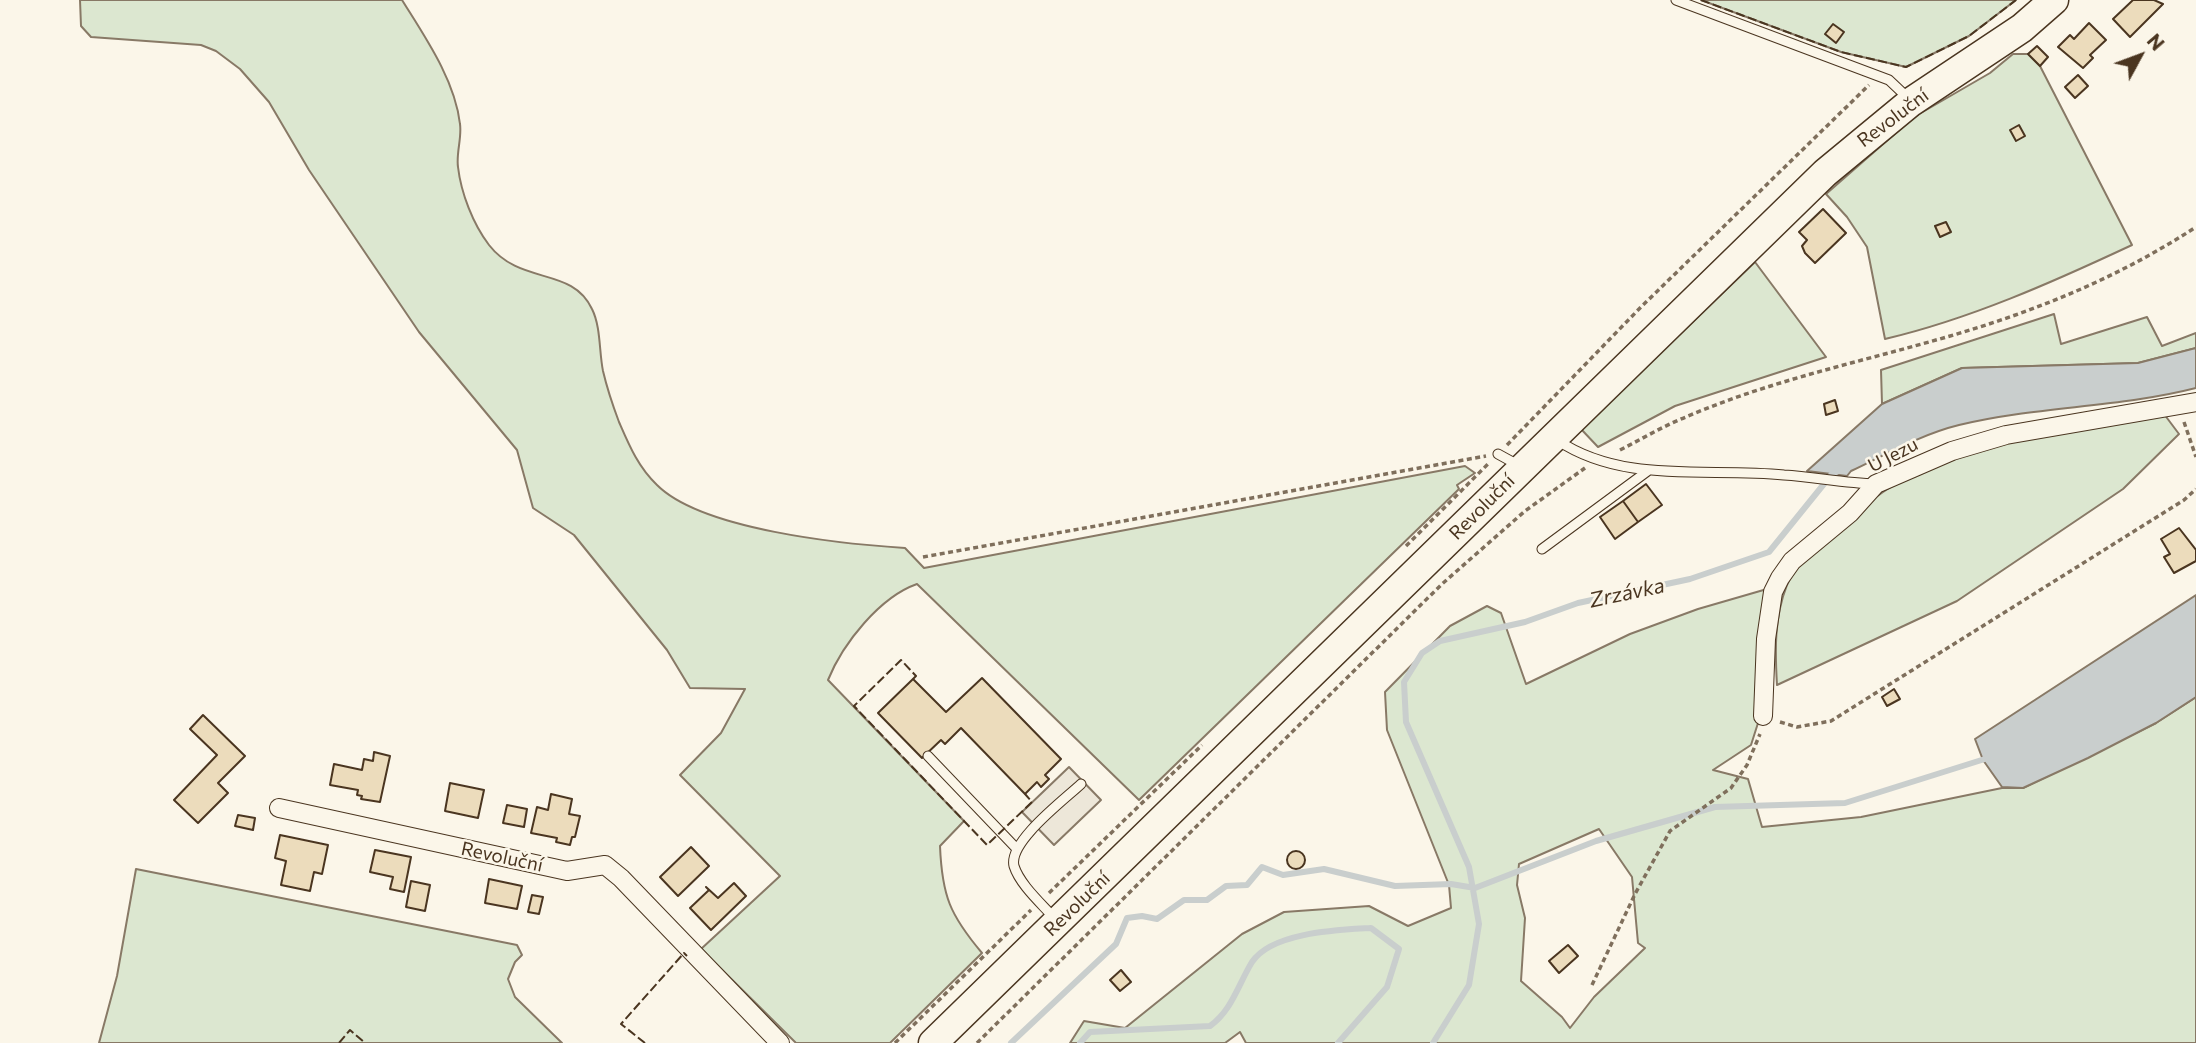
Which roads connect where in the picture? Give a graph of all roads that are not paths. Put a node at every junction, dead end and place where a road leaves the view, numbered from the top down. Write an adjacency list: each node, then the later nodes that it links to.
1 (1676, 0): 3 (lane)
2 (2054, 0): 3 (main road, Revoluční)
3 (1911, 102): 5 (main road, Revoluční)
4 (2196, 402): 7 (street, U Jezu)
5 (1553, 437): 6 (lane); 14 (main road, Revoluční)
6 (1649, 470): 7 (lane); 8 (lane)
7 (1876, 484): 9 (street, U Jezu)
8 (1542, 549)
9 (1763, 716)
10 (928, 756): 13 (lane)
11 (1081, 784): 13 (lane)
12 (279, 808): 15 (street, Revoluční)
13 (1016, 848): 14 (lane)
14 (1049, 912): 16 (main road, Revoluční)
15 (780, 1043)
16 (933, 1043)

